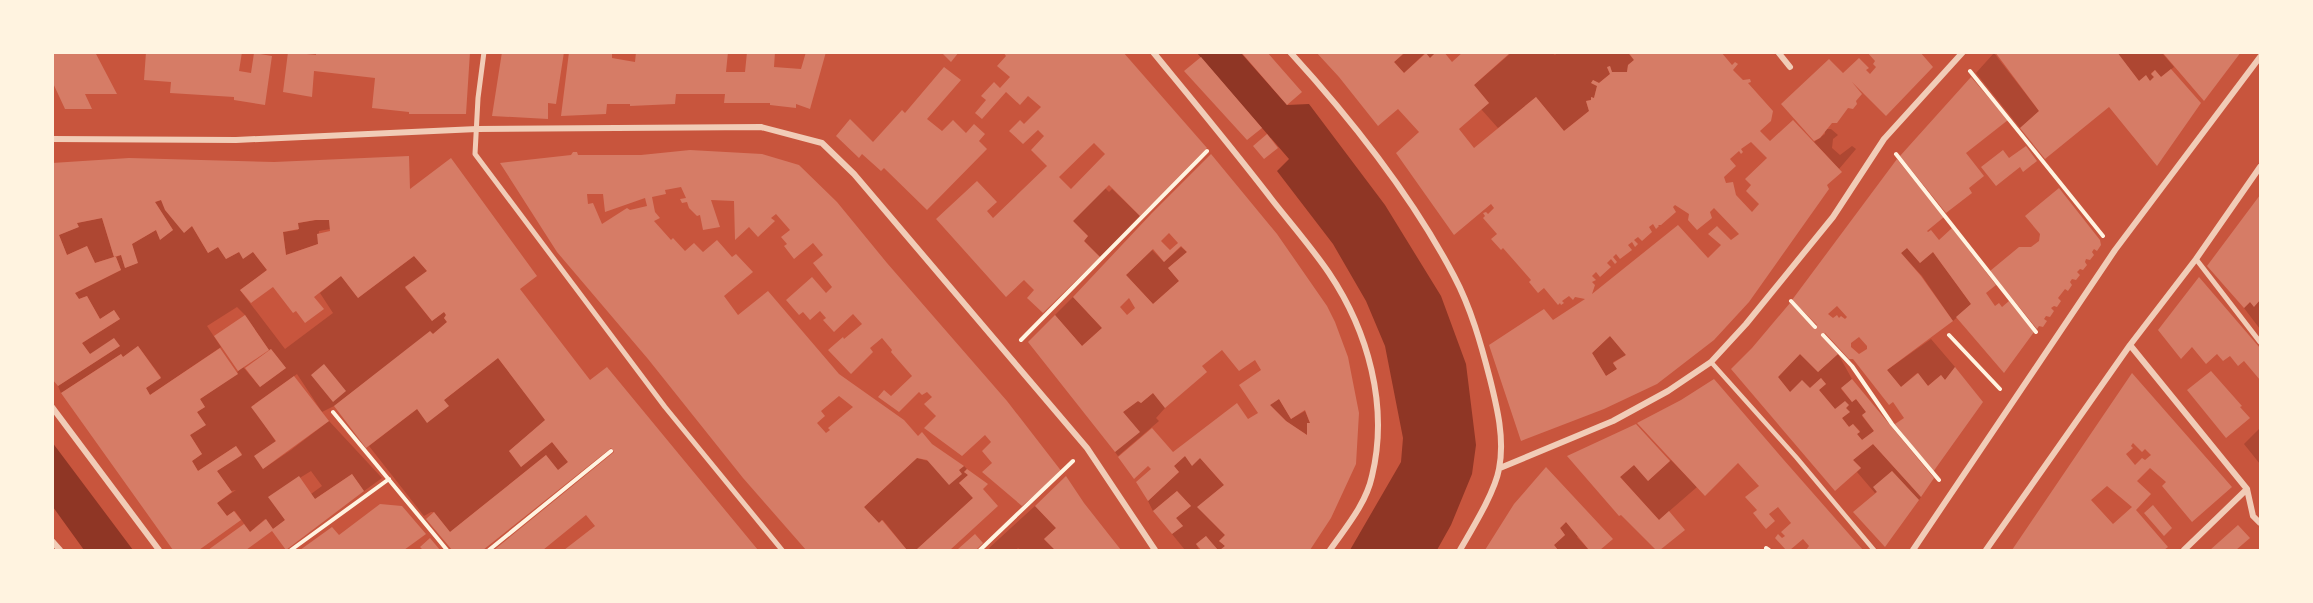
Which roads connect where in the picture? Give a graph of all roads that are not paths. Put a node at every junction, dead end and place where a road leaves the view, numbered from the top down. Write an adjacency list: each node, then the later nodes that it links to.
1 (484, 52): 8 (street)
2 (1153, 52): 24 (street)
3 (1290, 52): 16 (street)
4 (1778, 52): 7 (street)
5 (1961, 55): 14 (street)
6 (2260, 57): 27 (street)
7 (1790, 67)
8 (477, 129): 9 (street); 22 (street); 23 (street)
9 (52, 139)
10 (2260, 167): 11 (street)
11 (2196, 259): 12 (street); 13 (street)
12 (2260, 342)
13 (2130, 345): 17 (street); 28 (street)
14 (1711, 362): 16 (street); 26 (lane)
15 (52, 407): 21 (street)
16 (1500, 468): 25 (street)
17 (2247, 489): 18 (street); 29 (street)
18 (2260, 524)
19 (52, 541): 20 (street)
20 (60, 550)
21 (159, 550)
22 (782, 550)
23 (1155, 550)
24 (1330, 550)
25 (1460, 550)
26 (1874, 550)
27 (1913, 550)
28 (1986, 550)
29 (2184, 550)

